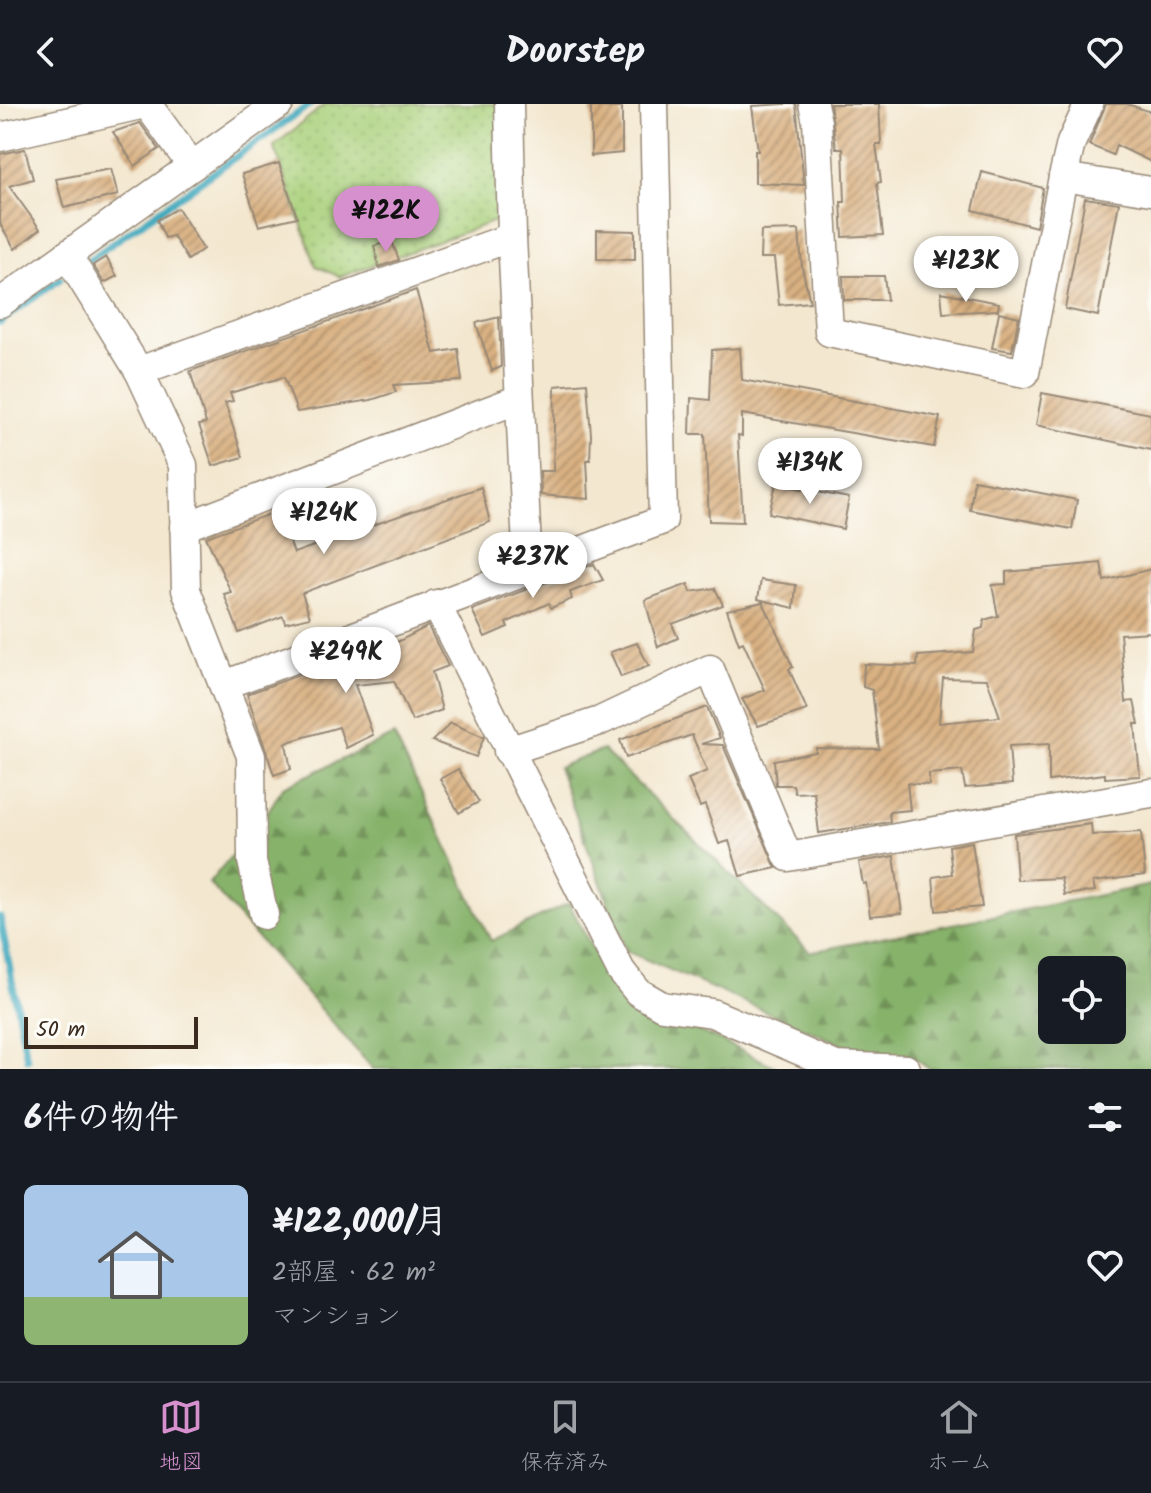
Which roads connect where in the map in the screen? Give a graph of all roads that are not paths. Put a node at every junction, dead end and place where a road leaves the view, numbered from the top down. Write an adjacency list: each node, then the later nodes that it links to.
1 (146, 104): 7 (street); 8 (street)
2 (279, 104): 8 (street)
3 (509, 104): 11 (street)
4 (654, 104): 17 (street)
5 (813, 104): 9 (street)
6 (1089, 104): 9 (street)
7 (0, 137)
8 (192, 166): 12 (street)
9 (1063, 177): 10 (street)
10 (1151, 191)
11 (512, 237): 14 (street); 15 (street)
12 (67, 255): 13 (street); 14 (street)
13 (0, 303)
14 (139, 371): 16 (street)
15 (519, 399): 16 (street); 17 (street)
16 (184, 527): 19 (street)
17 (528, 570): 18 (street)
18 (436, 604): 19 (street); 20 (street)
19 (224, 685): 22 (street)
20 (508, 751): 21 (street); 23 (street)
21 (1151, 793)
22 (264, 915)
23 (906, 1069)

